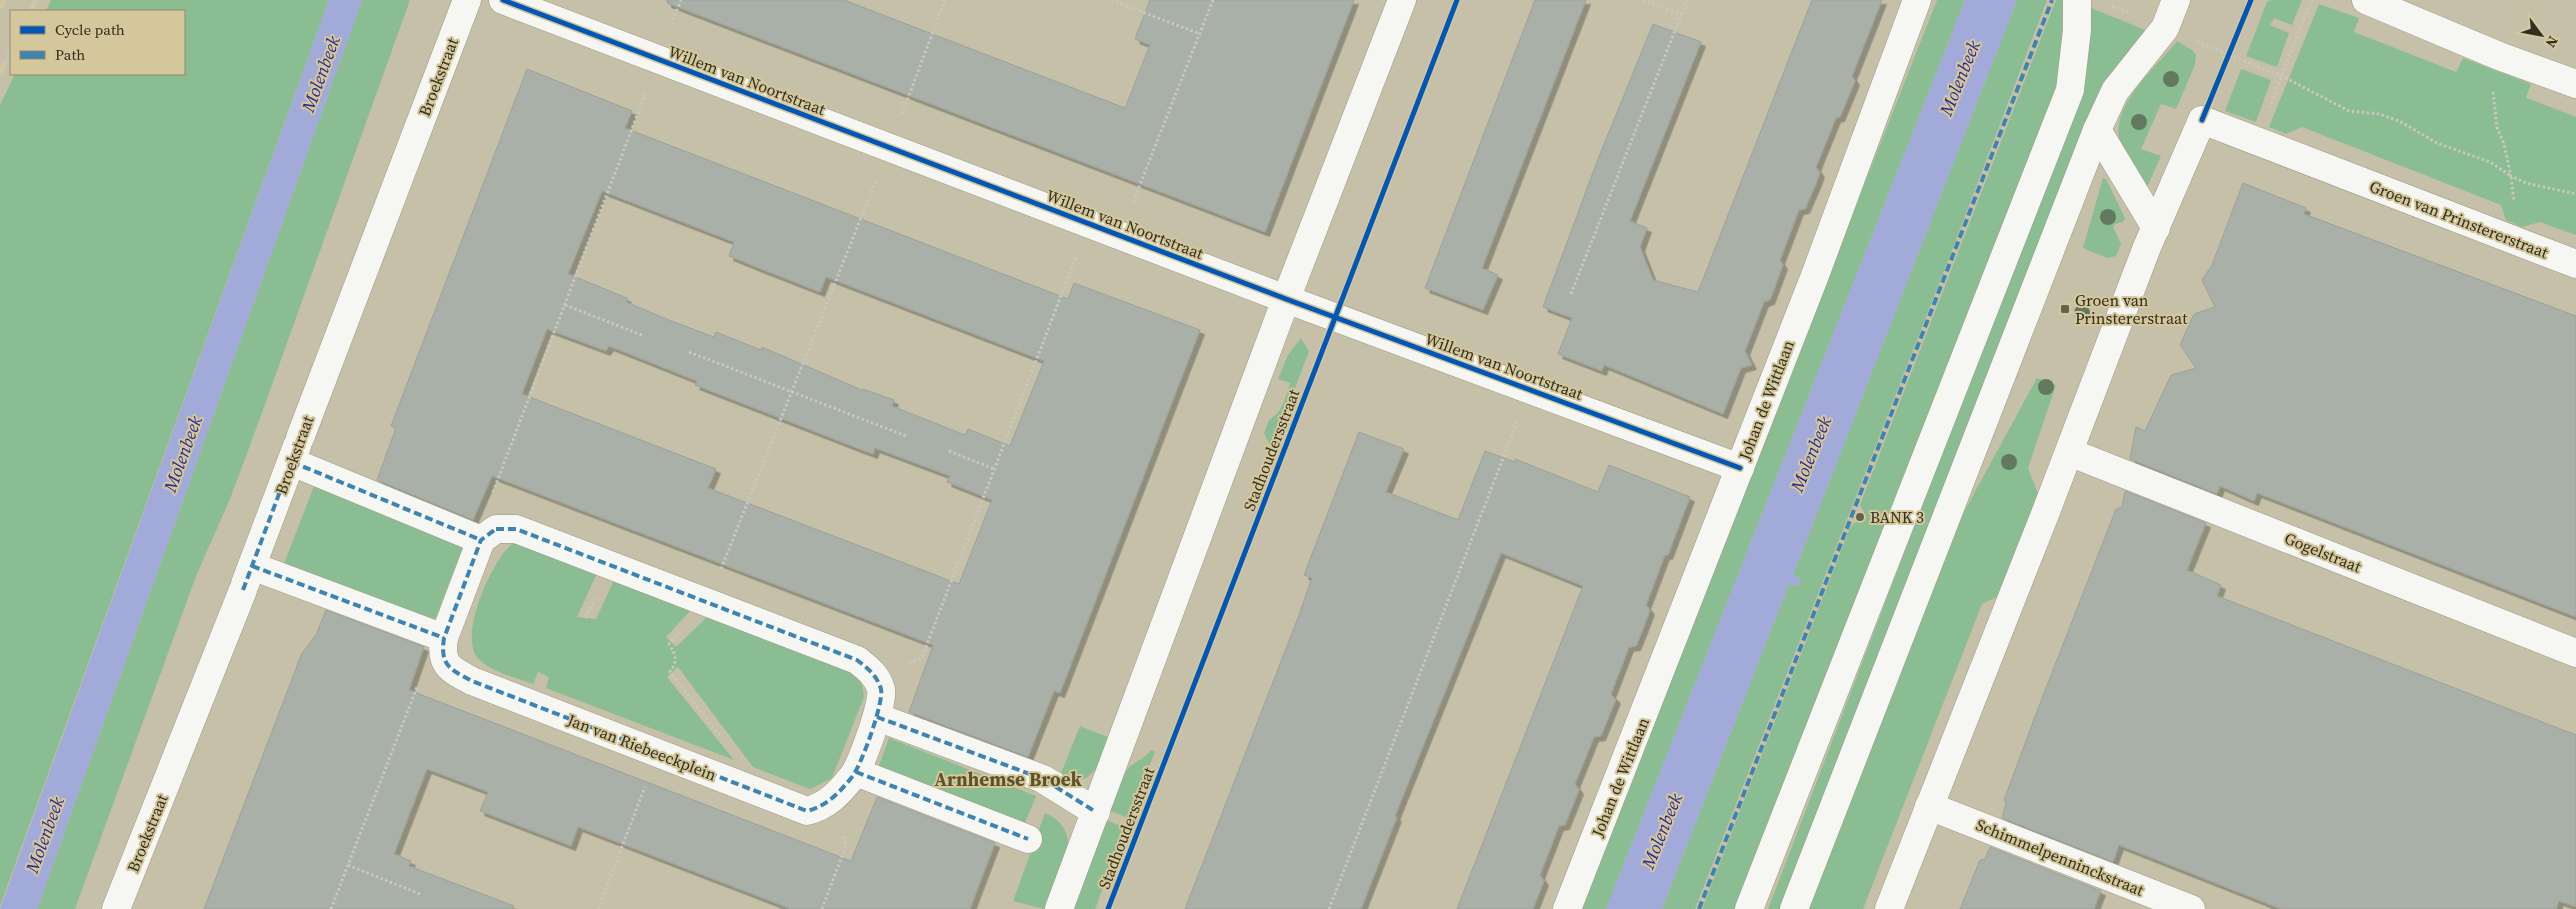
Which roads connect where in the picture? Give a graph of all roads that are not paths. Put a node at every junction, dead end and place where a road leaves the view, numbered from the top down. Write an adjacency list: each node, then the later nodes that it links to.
1 (467, 0): 13 (street, Broekstraat)
2 (503, 0): 12 (street, Willem van Noortstraat)
3 (1402, 0): 12 (street, Stadhoudersstraat)
4 (1917, 0): 15 (street, Johan de Wittlaan)
5 (2077, 0): 28 (street)
6 (2176, 0): 9 (street)
7 (2366, 0): 8 (street)
8 (2576, 84)
9 (2097, 130): 10 (street); 29 (street)
10 (2156, 228): 11 (street, Groen van Prinstererstraat); 14 (street)
11 (2576, 264)
12 (1286, 300): 15 (street, Willem van Noortstraat); 23 (street, Stadhoudersstraat)
13 (296, 450): 16 (street); 17 (street, Broekstraat)
14 (2069, 452): 19 (street, Gogelstraat); 22 (street)
15 (1740, 468): 27 (street, Johan de Wittlaan)
16 (489, 534): 18 (street); 20 (street, Jan van Riebeeckplein)
17 (248, 578): 18 (street, Jan van Riebeeckplein); 25 (street, Broekstraat)
18 (445, 649): 21 (street, Jan van Riebeeckplein)
19 (2576, 653)
20 (877, 717): 21 (street, Jan van Riebeeckplein); 23 (street)
21 (856, 772): 24 (street)
22 (1929, 806): 30 (street); 31 (street, Schimmelpenninckstraat)
23 (1096, 812): 26 (street, Stadhoudersstraat)
24 (1028, 839)
25 (116, 909)
26 (1059, 909)
27 (1567, 909)
28 (1749, 909)
29 (1794, 909)
30 (1889, 909)
31 (2191, 909)

